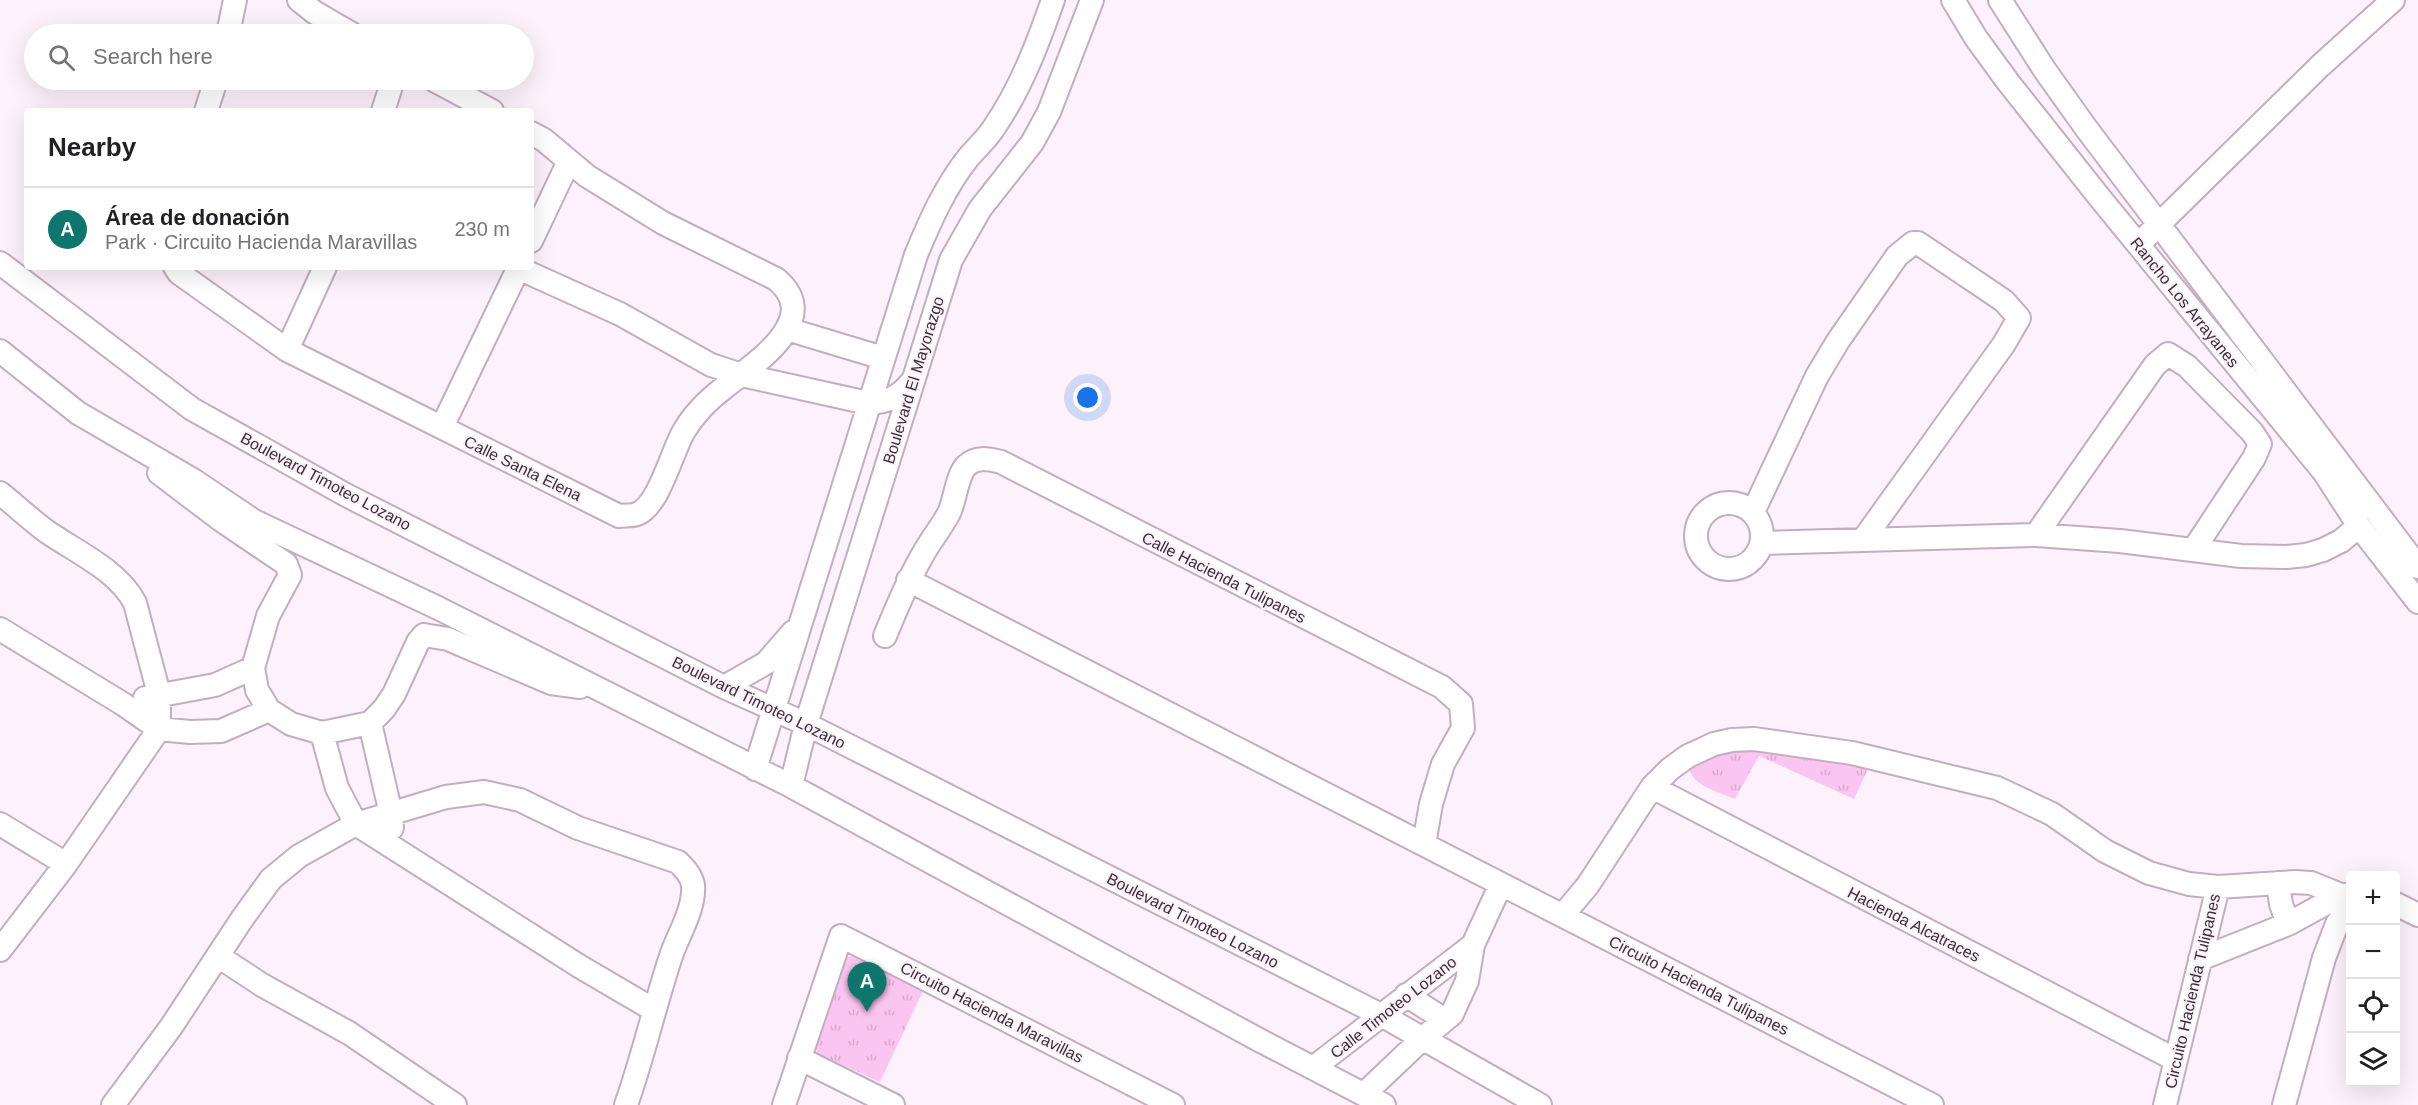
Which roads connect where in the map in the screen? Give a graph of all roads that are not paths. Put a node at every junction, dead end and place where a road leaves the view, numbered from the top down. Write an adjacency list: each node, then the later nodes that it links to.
1 (235, 0): 8 (street)
2 (299, 0): 9 (street)
3 (1053, 0): 29 (street)
4 (1092, 0): 31 (street, Boulevard El Mayorazgo)
5 (1953, 0): 20 (street, Rancho Los Arrayanes)
6 (2000, 0): 18 (street, Rancho Los Arrayanes)
7 (2393, 0): 18 (street)
8 (230, 24)
9 (335, 24)
10 (213, 90): 13 (street)
11 (390, 90): 14 (street)
12 (453, 90): 15 (street)
13 (207, 108)
14 (384, 108)
15 (486, 108)
16 (534, 135): 17 (street)
17 (569, 161): 19 (street); 26 (street, Calle Santa Elena)
18 (2159, 226): 20 (street); 42 (street, Rancho Los Arrayanes)
19 (534, 235)
20 (2137, 244): 37 (street, Rancho Los Arrayanes)
21 (0, 263): 49 (street, Boulevard Timoteo Lozano)
22 (177, 270): 27 (street, Calle Santa Elena)
23 (325, 270): 27 (street)
24 (517, 270): 33 (street)
25 (522, 270): 30 (street)
26 (787, 329): 29 (street); 30 (street, Calle Santa Elena)
27 (287, 350): 33 (street, Calle Santa Elena)
28 (0, 351): 34 (street)
29 (883, 358): 32 (street)
30 (742, 375): 32 (street); 33 (street, Calle Santa Elena)
31 (913, 380): 32 (street); 56 (street, Boulevard El Mayorazgo)
32 (868, 404): 45 (street)
33 (442, 427)
34 (140, 448): 48 (street); 50 (street)
35 (0, 493): 51 (street)
36 (1753, 512): 39 (street); 40 (street); 40 (street)
37 (2359, 526): 41 (street); 44 (street, Rancho Los Arrayanes)
38 (2036, 535): 39 (street); 41 (street); 41 (street)
39 (1863, 540): 40 (street)
40 (1762, 543)
41 (2194, 549)
42 (2418, 567)
43 (908, 580): 47 (street, Calle Hacienda Tulipanes); 65 (street); 65 (street, Calle Hacienda Tulipanes)
44 (2418, 602)
45 (798, 626): 49 (street); 54 (street)
46 (0, 629): 52 (street)
47 (885, 636)
48 (253, 668): 51 (street); 53 (street)
49 (724, 687): 54 (street, Boulevard Timoteo Lozano)
50 (595, 688): 55 (street); 59 (street)
51 (159, 694): 52 (street); 57 (street)
52 (123, 704): 57 (street)
53 (268, 710): 57 (street); 58 (street)
54 (774, 710): 56 (street, Boulevard Timoteo Lozano); 59 (street)
55 (370, 723): 58 (street); 62 (street)
56 (806, 724): 60 (street, Boulevard El Mayorazgo); 84 (street, Boulevard Timoteo Lozano)
57 (159, 729): 67 (street)
58 (322, 734): 64 (street)
59 (755, 769): 60 (street)
60 (791, 786): 89 (street)
61 (1652, 787): 70 (street, Circuito Hacienda Tulipanes); 75 (street, Circuito Hacienda Tulipanes); 88 (street, Hacienda Alcatraces)
62 (392, 814): 64 (street); 66 (street); 83 (street)
63 (0, 824): 67 (street)
64 (356, 824): 66 (street); 80 (street)
65 (1424, 844): 69 (street)
66 (393, 847): 83 (street)
67 (66, 864): 79 (street)
68 (2278, 883): 70 (street); 71 (street); 77 (street)
69 (1501, 884): 75 (street, Circuito Hacienda Tulipanes); 78 (street, Calle Timoteo Lozano)
70 (2218, 887): 81 (street, Circuito Hacienda Tulipanes)
71 (2346, 898)
72 (2346, 898): 77 (street)
73 (2346, 901): 101 (street)
74 (2400, 906): 76 (street)
75 (1563, 915): 99 (street, Circuito Hacienda Tulipanes)
76 (2418, 915)
77 (2288, 924): 81 (street)
78 (1473, 945): 82 (street, Calle Timoteo Lozano); 85 (street, Calle Timoteo Lozano)
79 (0, 950)
80 (218, 956): 91 (street); 92 (street)
81 (2200, 959): 88 (street, Circuito Hacienda Tulipanes)
82 (1406, 995): 84 (street, Calle Timoteo Lozano); 85 (street)
83 (654, 1010): 93 (street)
84 (1383, 1016): 86 (street, Boulevard Timoteo Lozano); 89 (street, Calle Timoteo Lozano)
85 (1445, 1020): 86 (street, Calle Timoteo Lozano)
86 (1422, 1039): 90 (street, Calle Timoteo Lozano); 98 (street, Boulevard Timoteo Lozano)
87 (799, 1058): 94 (street, Circuito Hacienda Maravillas); 95 (street); 96 (street, Circuito Hacienda Maravillas)
88 (2176, 1060): 100 (street, Circuito Hacienda Tulipanes)
89 (1313, 1068): 90 (street)
90 (1364, 1094): 97 (street)
91 (118, 1103)
92 (455, 1105)
93 (626, 1105)
94 (784, 1105)
95 (893, 1105)
96 (1173, 1105)
97 (1384, 1105)
98 (1540, 1105)
99 (1932, 1105)
100 (2165, 1105)
101 (2284, 1105)

